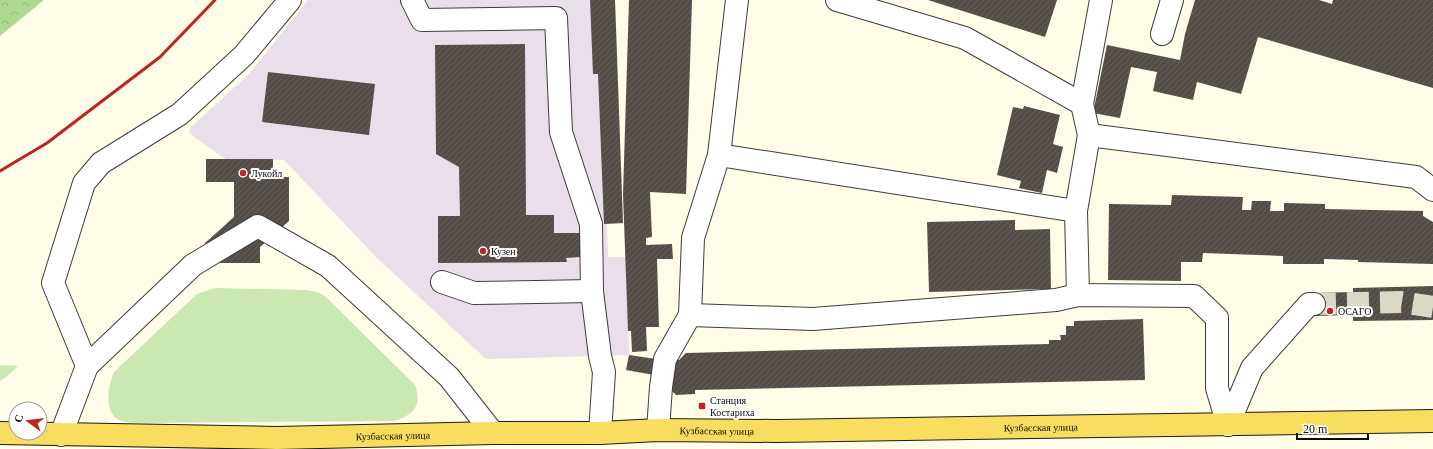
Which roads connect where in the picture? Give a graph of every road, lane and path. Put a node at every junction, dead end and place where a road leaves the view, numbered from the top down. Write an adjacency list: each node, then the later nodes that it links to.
1 (290, 0): 19 (lane)
2 (412, 0): 7 (lane)
3 (737, 0): 11 (lane)
4 (837, 0): 9 (lane)
5 (1100, 0): 9 (lane)
6 (1172, 0): 8 (lane)
7 (559, 9): 15 (lane)
8 (1162, 34)
9 (1082, 104): 10 (lane)
10 (1089, 135): 12 (lane); 13 (lane)
11 (719, 155): 13 (lane); 18 (lane)
12 (1433, 190)
13 (1076, 211): 16 (lane)
14 (442, 282): 15 (lane)
15 (592, 291): 25 (lane)
16 (1078, 295): 18 (lane); 21 (lane)
17 (1314, 304): 21 (lane)
18 (690, 315): 22 (lane)
19 (87, 366): 24 (lane); 26 (lane)
20 (1433, 421): 21 (main road, Кузбасская улица)
21 (1228, 425): 22 (main road, Кузбасская улица)
22 (658, 430): 25 (main road, Кузбасская улица)
23 (0, 433): 26 (main road, Кузбасская улица)
24 (493, 433): 25 (main road, Кузбасская улица); 26 (main road, Кузбасская улица)
25 (600, 433)
26 (62, 435)

